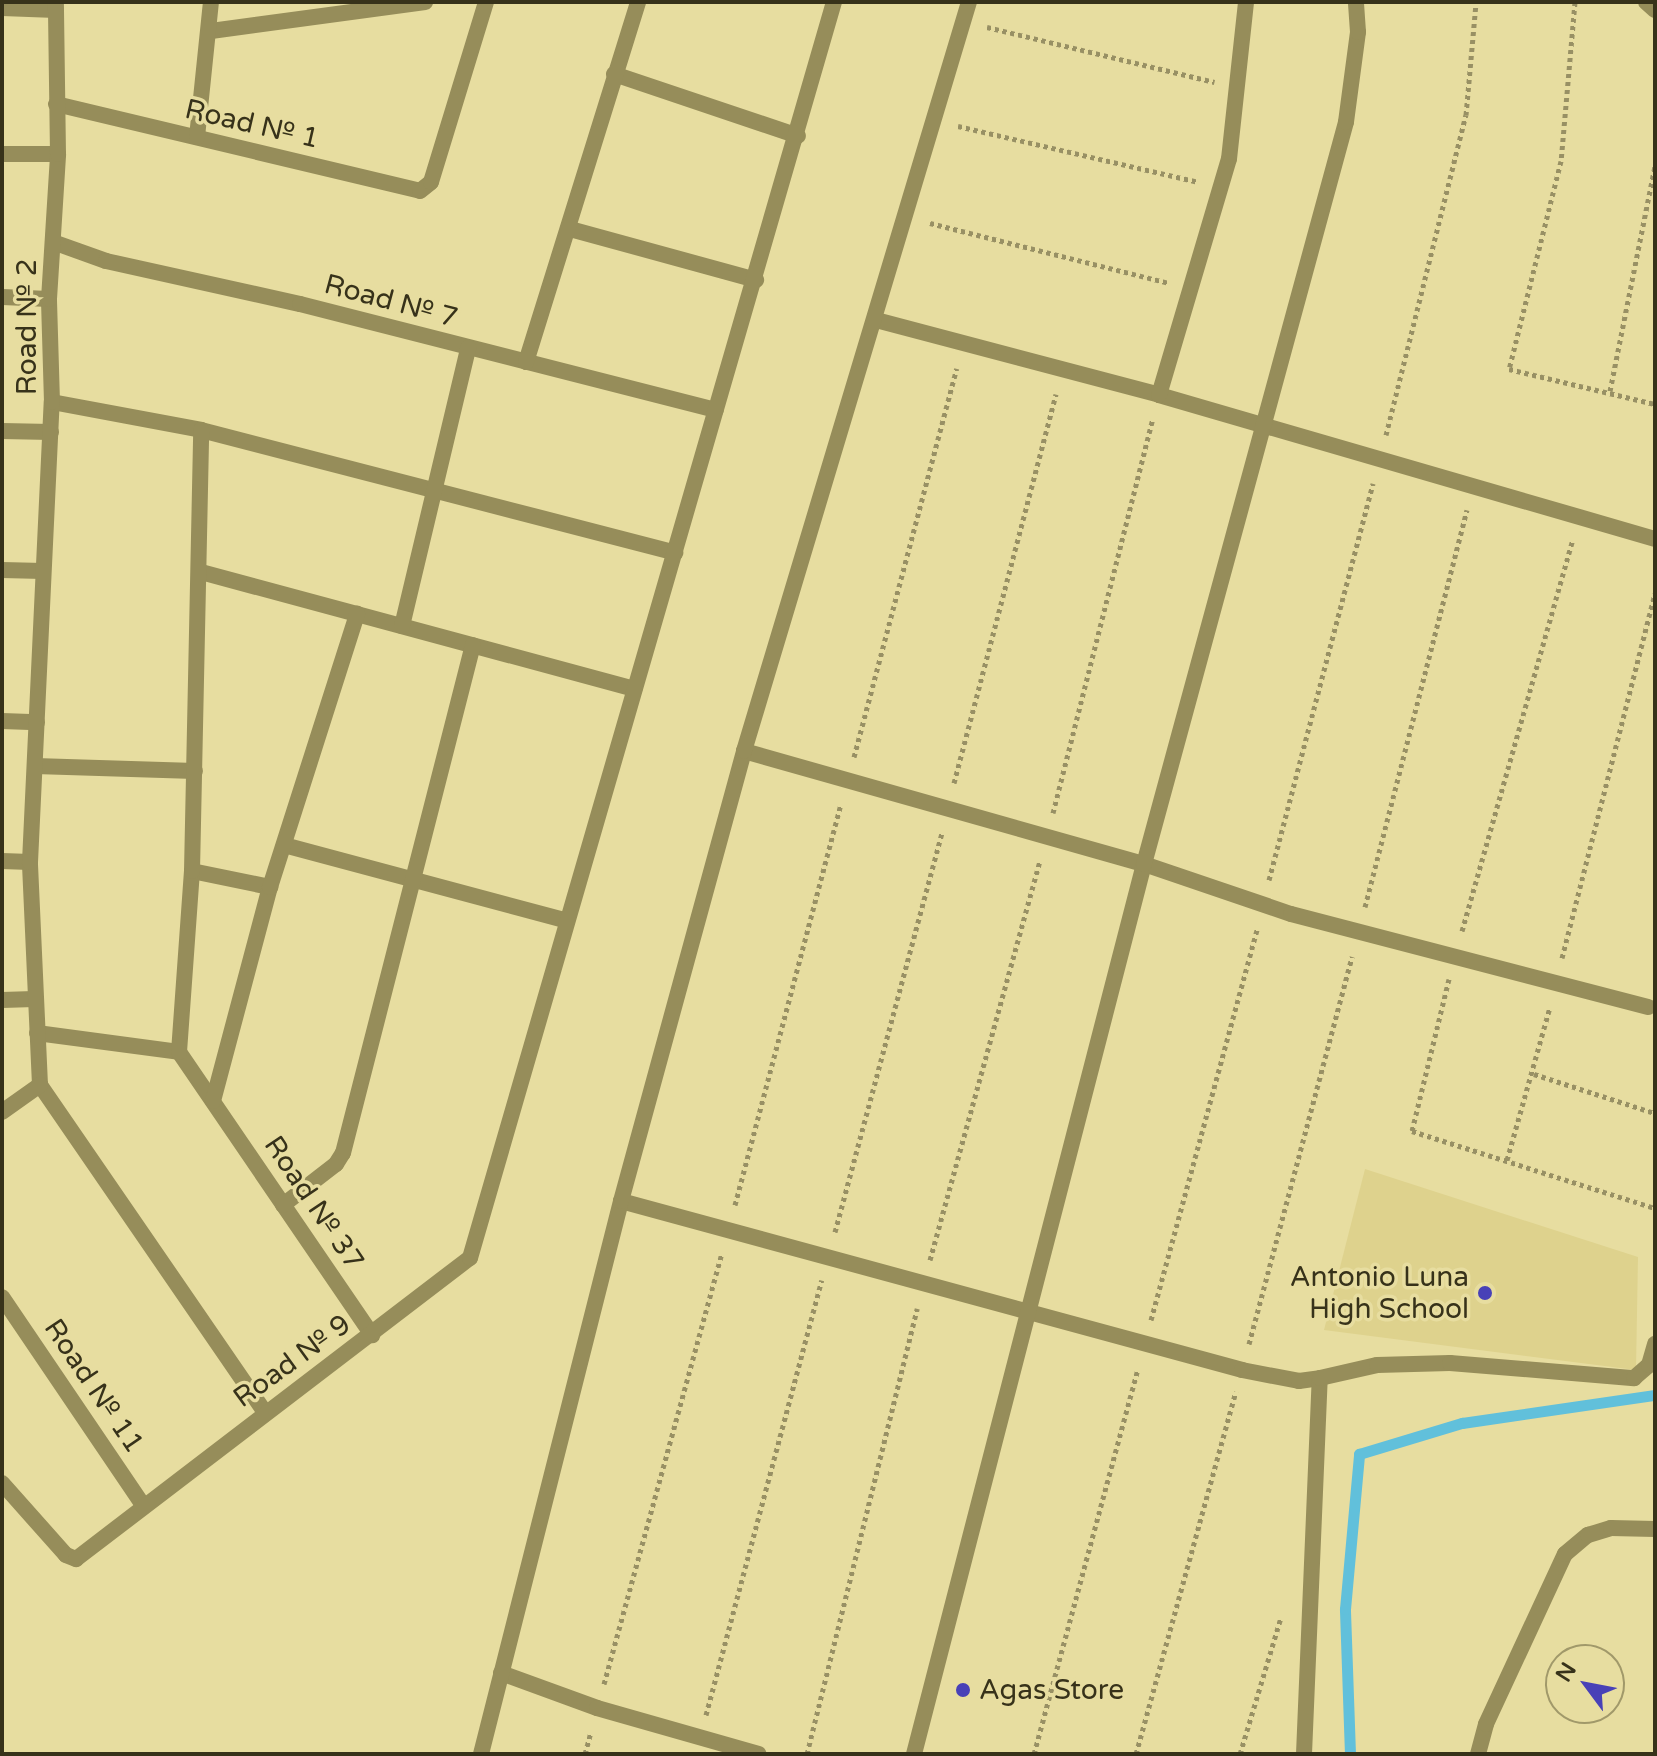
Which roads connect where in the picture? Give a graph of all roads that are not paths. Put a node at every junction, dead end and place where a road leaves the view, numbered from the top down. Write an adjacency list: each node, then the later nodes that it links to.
1 (211, 2): 13 (street)
2 (425, 2): 13 (street)
3 (486, 2): 17 (street, Road № 1)
4 (638, 2): 14 (street)
5 (834, 2): 16 (street)
6 (969, 2): 25 (street)
7 (1246, 2): 28 (street)
8 (1356, 2): 31 (street)
9 (1646, 2): 12 (street)
10 (56, 6): 11 (street); 15 (street, Road № 2)
11 (2, 8)
12 (1655, 10)
13 (211, 31): 17 (street)
14 (614, 74): 16 (street); 20 (street)
15 (56, 104): 17 (street, Road № 1); 19 (street, Road № 2)
16 (798, 136): 22 (street)
17 (197, 137)
18 (2, 154): 19 (street)
19 (58, 154): 21 (street, Road № 2)
20 (570, 229): 22 (street); 27 (street)
21 (53, 242): 24 (street, Road № 2); 26 (street, Road № 7)
22 (756, 280): 30 (street)
23 (2, 297): 24 (street)
24 (49, 299): 29 (street, Road № 2)
25 (876, 320): 28 (street); 47 (street)
26 (468, 348): 27 (street, Road № 7); 35 (street)
27 (526, 362): 30 (street, Road № 7)
28 (1159, 395): 31 (street)
29 (52, 402): 32 (street); 34 (street, Road № 2)
30 (716, 410): 37 (street)
31 (1264, 427): 36 (street); 53 (street)
32 (201, 430): 35 (street); 40 (street)
33 (2, 431): 34 (street)
34 (51, 432): 39 (street, Road № 2)
35 (433, 493): 37 (street); 42 (street)
36 (1655, 539)
37 (675, 553): 44 (street)
38 (2, 570): 39 (street)
39 (43, 571): 46 (street, Road № 2)
40 (201, 572): 41 (street); 49 (street)
41 (357, 614): 42 (street); 50 (street)
42 (402, 626): 43 (street)
43 (473, 645): 44 (street); 55 (street)
44 (635, 689): 57 (street)
45 (2, 721): 46 (street)
46 (37, 722): 48 (street, Road № 2)
47 (744, 751): 53 (street); 66 (street)
48 (35, 766): 49 (street); 52 (street, Road № 2)
49 (195, 771): 54 (street)
50 (284, 845): 55 (street); 56 (street)
51 (2, 861): 52 (street)
52 (30, 862): 58 (street, Road № 2)
53 (1144, 864): 60 (street); 69 (street)
54 (192, 871): 56 (street); 62 (street)
55 (413, 881): 57 (street); 67 (street)
56 (270, 887): 64 (street)
57 (567, 921): 70 (street, Road № 9)
58 (34, 999): 59 (street); 61 (street, Road № 2)
59 (2, 1000)
60 (1648, 1007)
61 (37, 1033): 62 (street); 63 (street, Road № 2)
62 (179, 1052): 64 (street, Road № 37)
63 (40, 1085): 65 (street); 73 (street)
64 (213, 1101): 67 (street, Road № 37)
65 (2, 1112)
66 (621, 1201): 69 (street); 77 (street)
67 (283, 1205): 70 (street, Road № 37)
68 (2, 1297): 75 (street, Road № 11)
69 (1026, 1313): 72 (street); 80 (street)
70 (372, 1335): 73 (street, Road № 9)
71 (1655, 1344): 72 (street)
72 (1320, 1378): 81 (street)
73 (264, 1411): 75 (street, Road № 9)
74 (2, 1483): 75 (street, Road № 9)
75 (143, 1505)
76 (1655, 1529): 82 (street)
77 (501, 1673): 78 (street); 79 (street)
78 (481, 1754)
79 (759, 1754)
80 (914, 1754)
81 (1304, 1754)
82 (1478, 1754)

